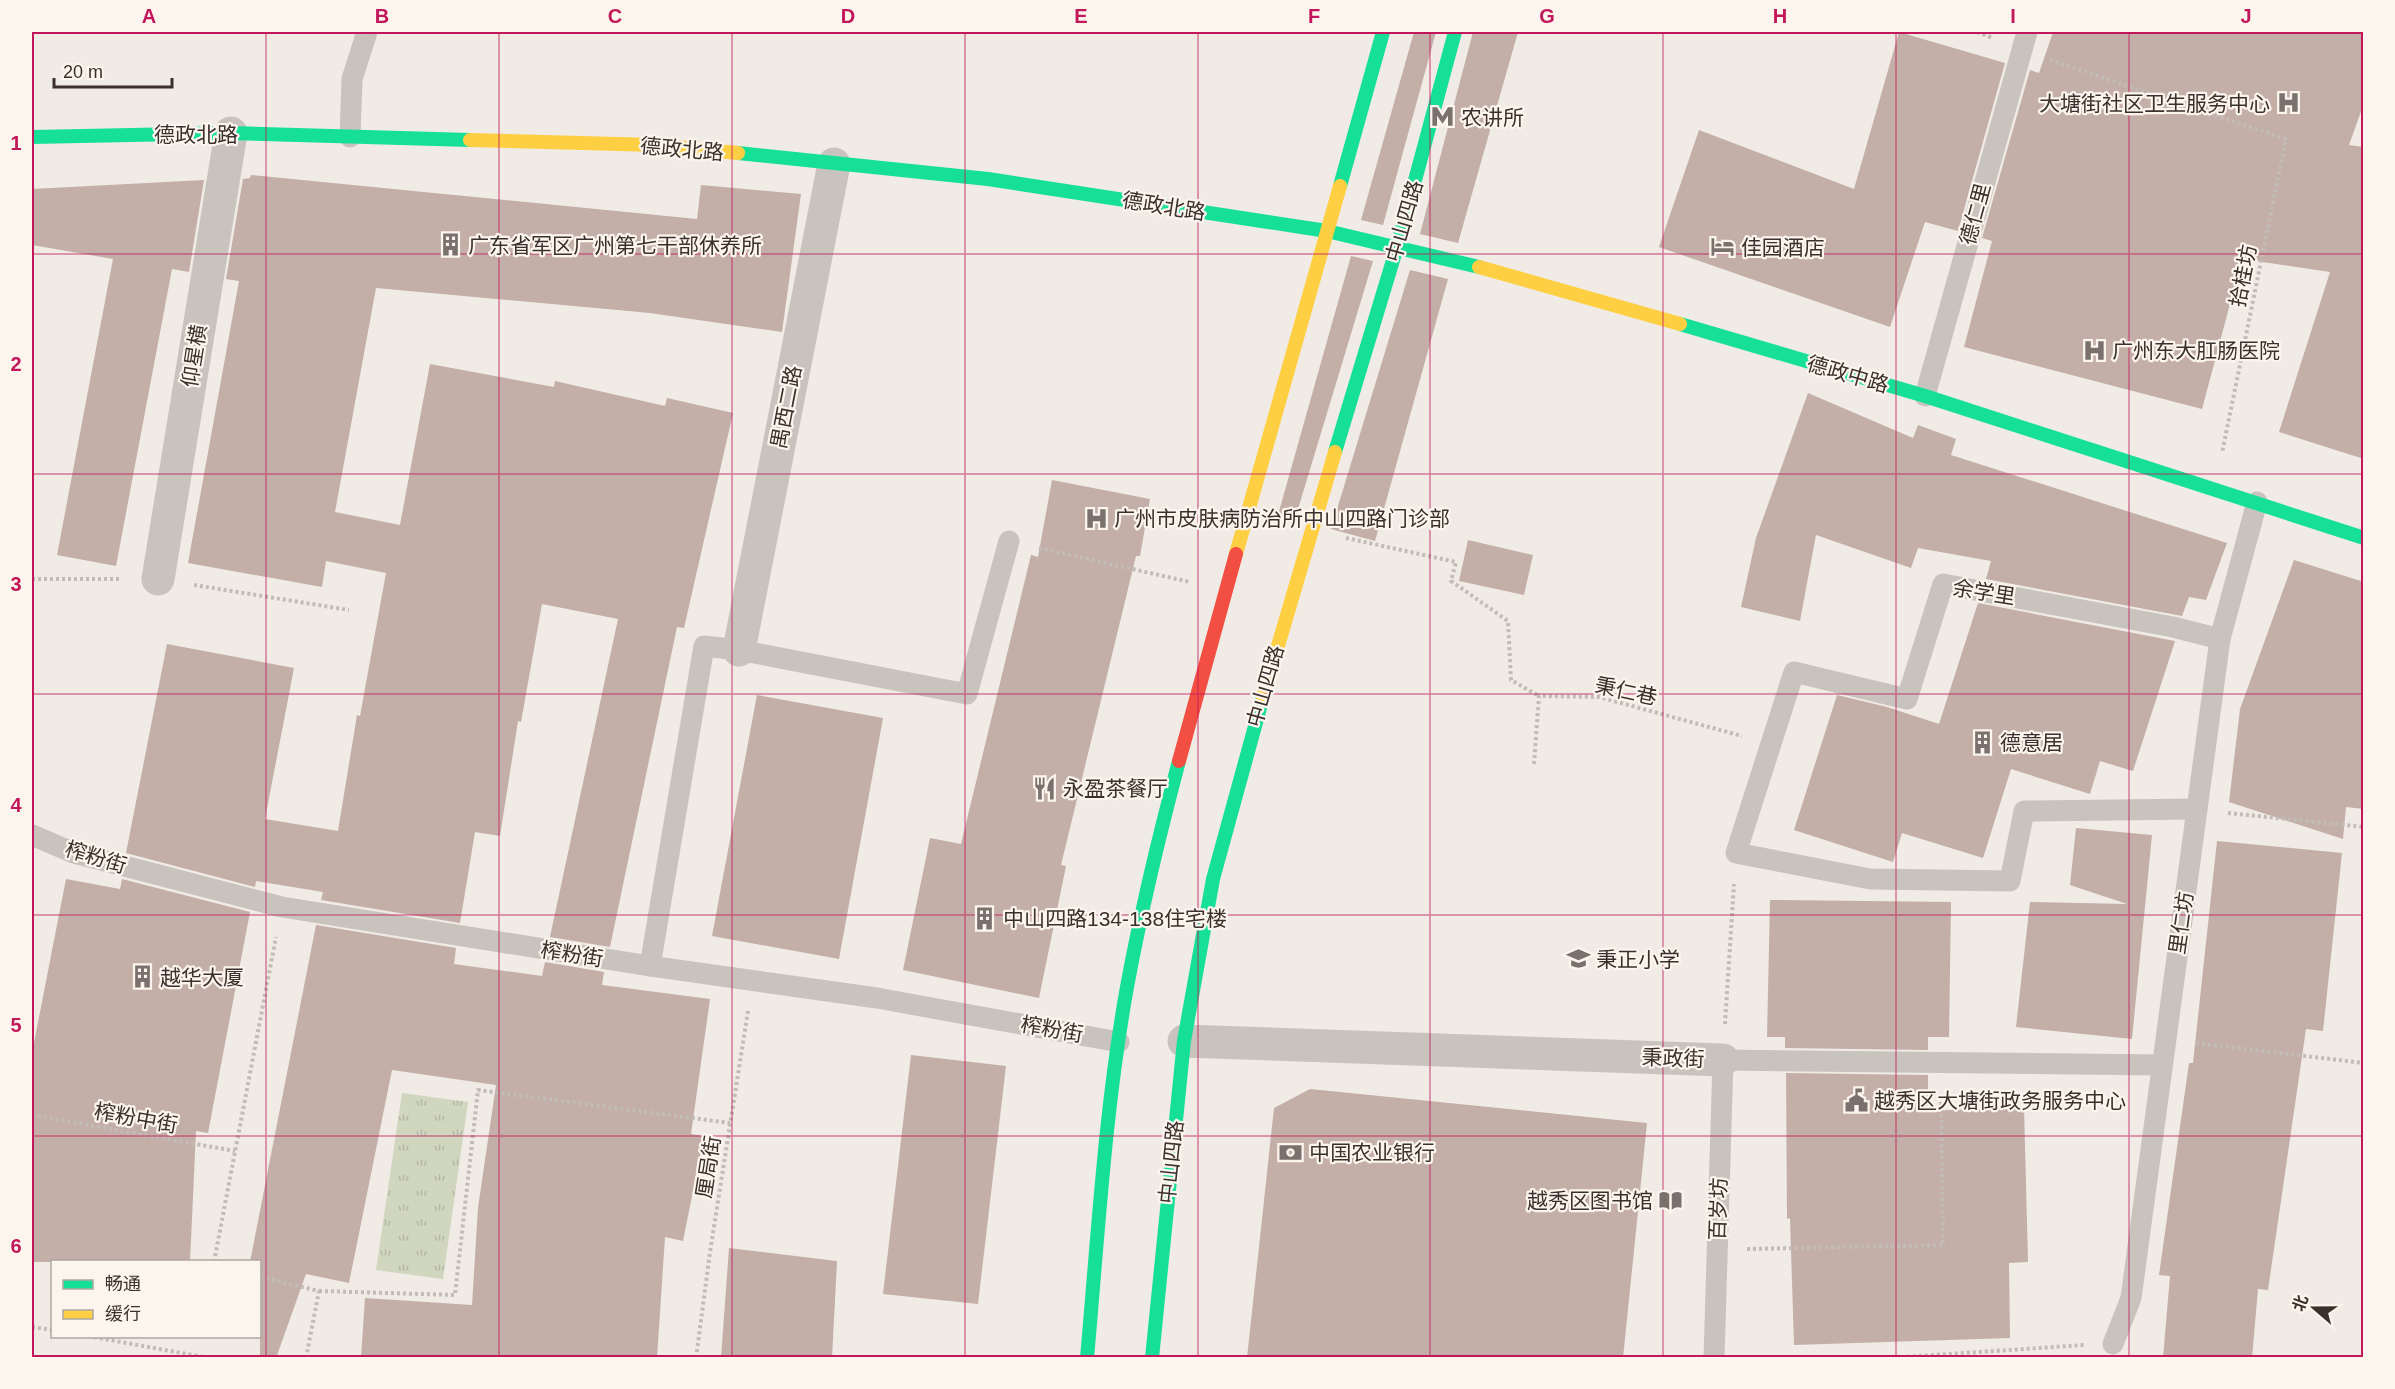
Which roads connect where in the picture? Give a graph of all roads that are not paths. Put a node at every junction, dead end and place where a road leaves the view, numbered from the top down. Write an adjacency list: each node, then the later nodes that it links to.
1 (367, 32): 7 (lane)
2 (1383, 32): 9 (main road)
3 (1455, 32): 10 (main road, 中山四路)
4 (2024, 41): 11 (lane, 德仁里)
5 (231, 133): 6 (main road, 德政北路); 7 (main road, 德政北路); 15 (street, 仰星横)
6 (32, 136)
7 (350, 137): 8 (main road, 德政北路)
8 (834, 164): 9 (main road, 德政北路); 17 (street, 禺西二路)
9 (1327, 231): 10 (main road, 德政中路); 22 (main road)
10 (1397, 247): 11 (main road, 德政中路); 21 (main road, 中山四路)
11 (1925, 396): 12 (main road, 德政中路)
12 (2258, 502): 13 (main road, 德政中路); 16 (lane, 里仁坊)
13 (2364, 538)
14 (1009, 541): 17 (lane)
15 (158, 579)
16 (2220, 639): 18 (lane, 里仁坊); 18 (lane, 余学里)
17 (739, 650): 20 (lane)
18 (2197, 809): 24 (lane, 里仁坊)
19 (32, 835): 20 (lane, 榨粉街)
20 (650, 966): 22 (lane, 榨粉街)
21 (1184, 1041): 23 (street, 秉政街); 27 (main road, 中山四路)
22 (1119, 1042): 26 (main road)
23 (1723, 1060): 24 (lane, 秉政街); 28 (lane, 百岁坊)
24 (2162, 1065): 25 (lane, 里仁坊)
25 (2113, 1344)
26 (1087, 1358)
27 (1152, 1358)
28 (1714, 1358)

